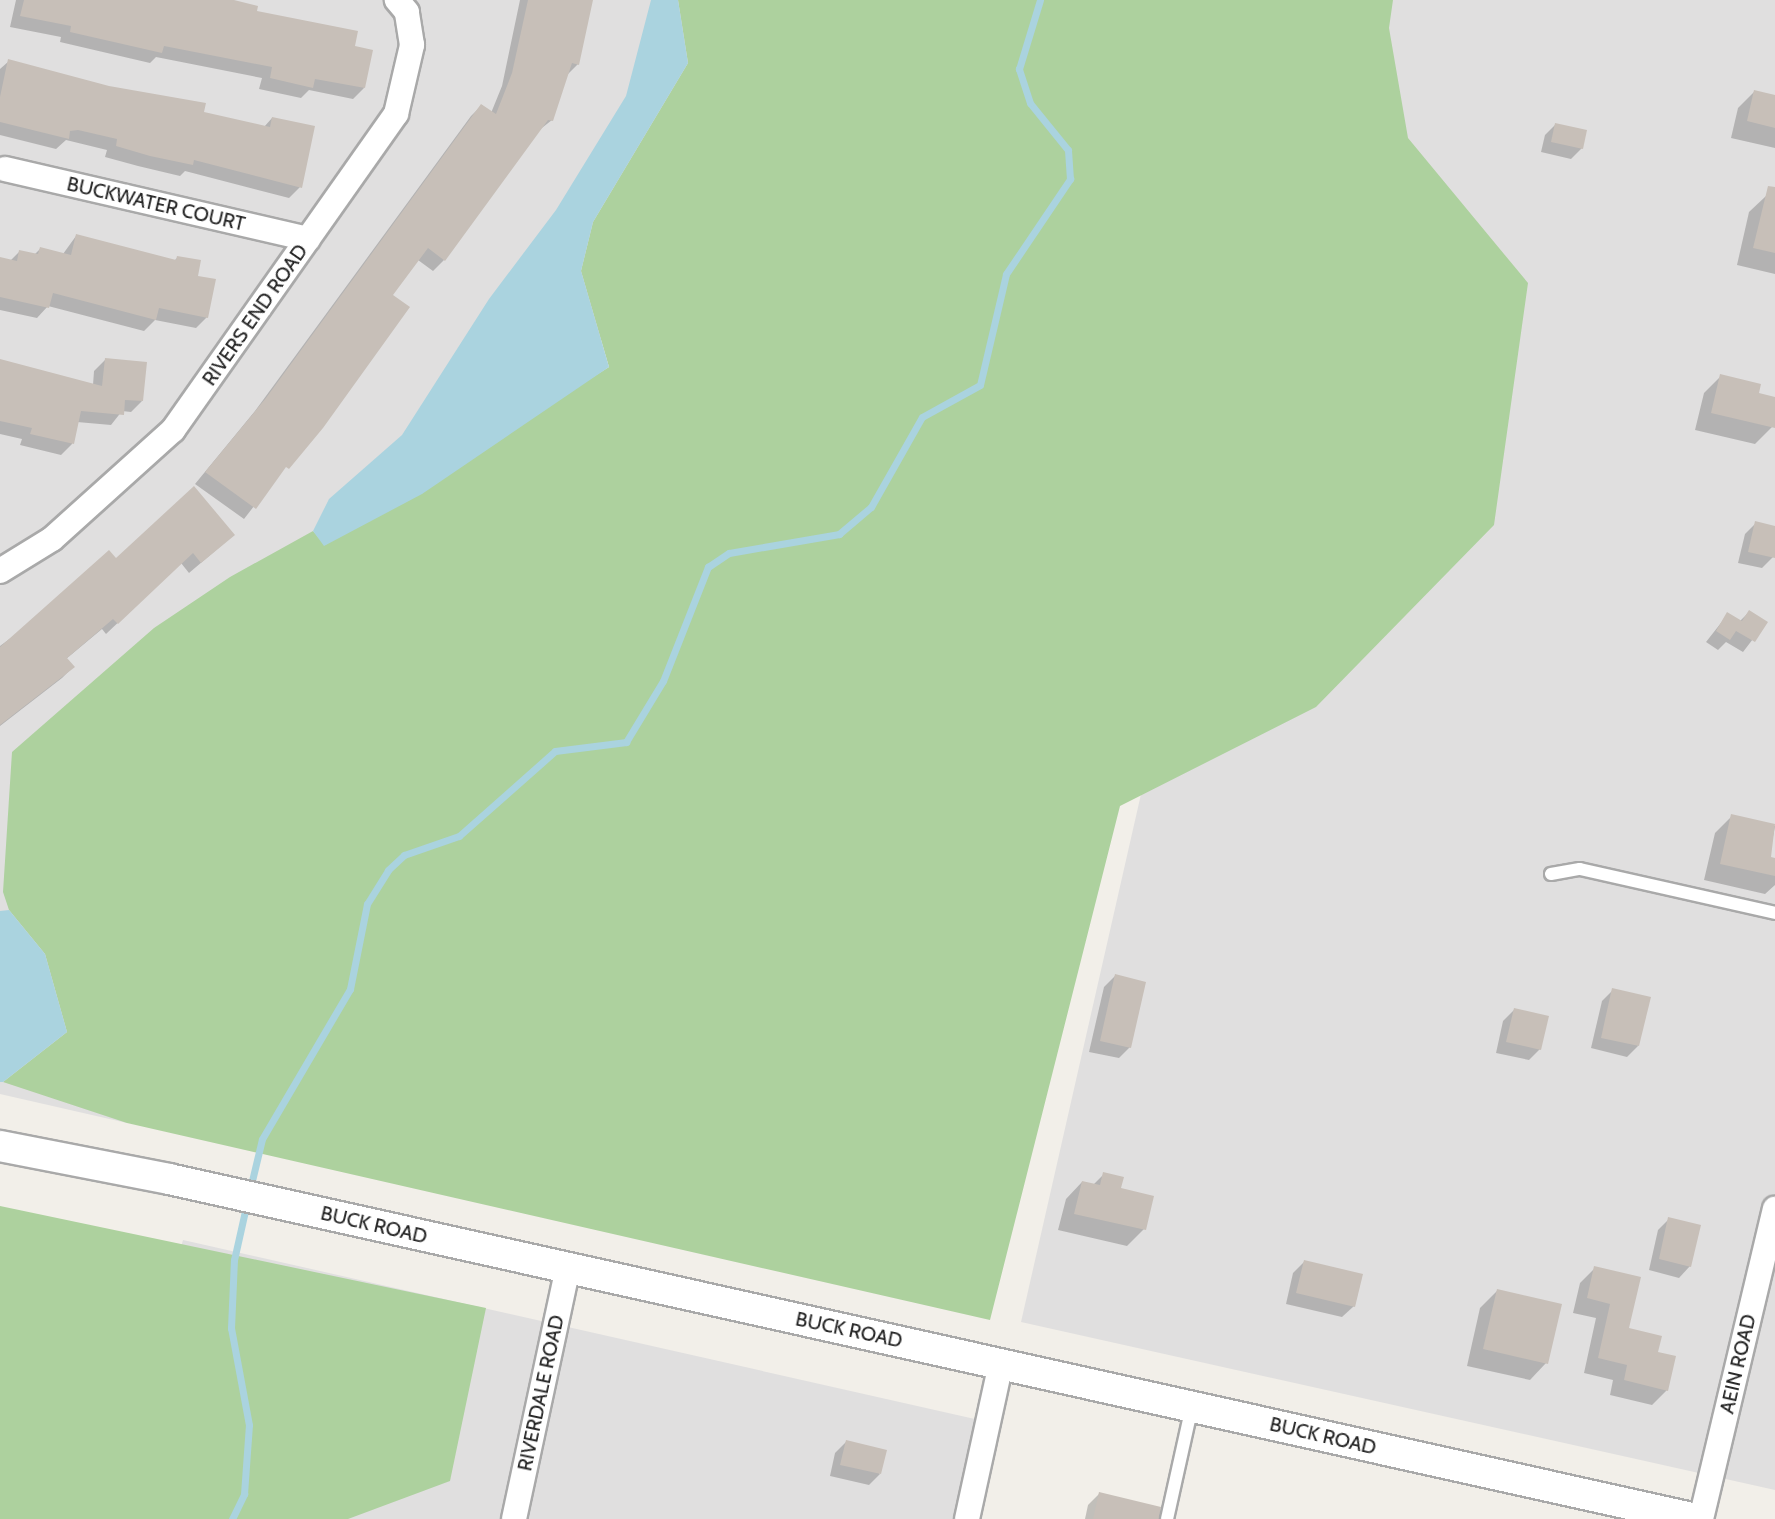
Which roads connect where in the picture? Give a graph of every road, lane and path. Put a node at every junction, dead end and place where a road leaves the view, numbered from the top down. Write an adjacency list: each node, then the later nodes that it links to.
1 (398, 0): 3 (street, RIVERS END ROAD)
2 (5, 170): 3 (street, BUCKWATER COURT)
3 (308, 239): 4 (street, RIVERS END ROAD)
4 (0, 571)
5 (1551, 874): 6 (lane)
6 (1775, 912)
7 (0, 1146): 9 (street, BUCK ROAD)
8 (1775, 1209): 16 (street, AEIN ROAD)
9 (568, 1268): 10 (street, BUCK ROAD); 12 (street, RIVERDALE ROAD)
10 (1000, 1363): 11 (street, BUCK ROAD); 13 (street)
11 (1192, 1406): 14 (lane); 15 (street, BUCK ROAD)
12 (514, 1519)
13 (967, 1519)
14 (1167, 1519)
15 (1696, 1519)
16 (1701, 1519)

